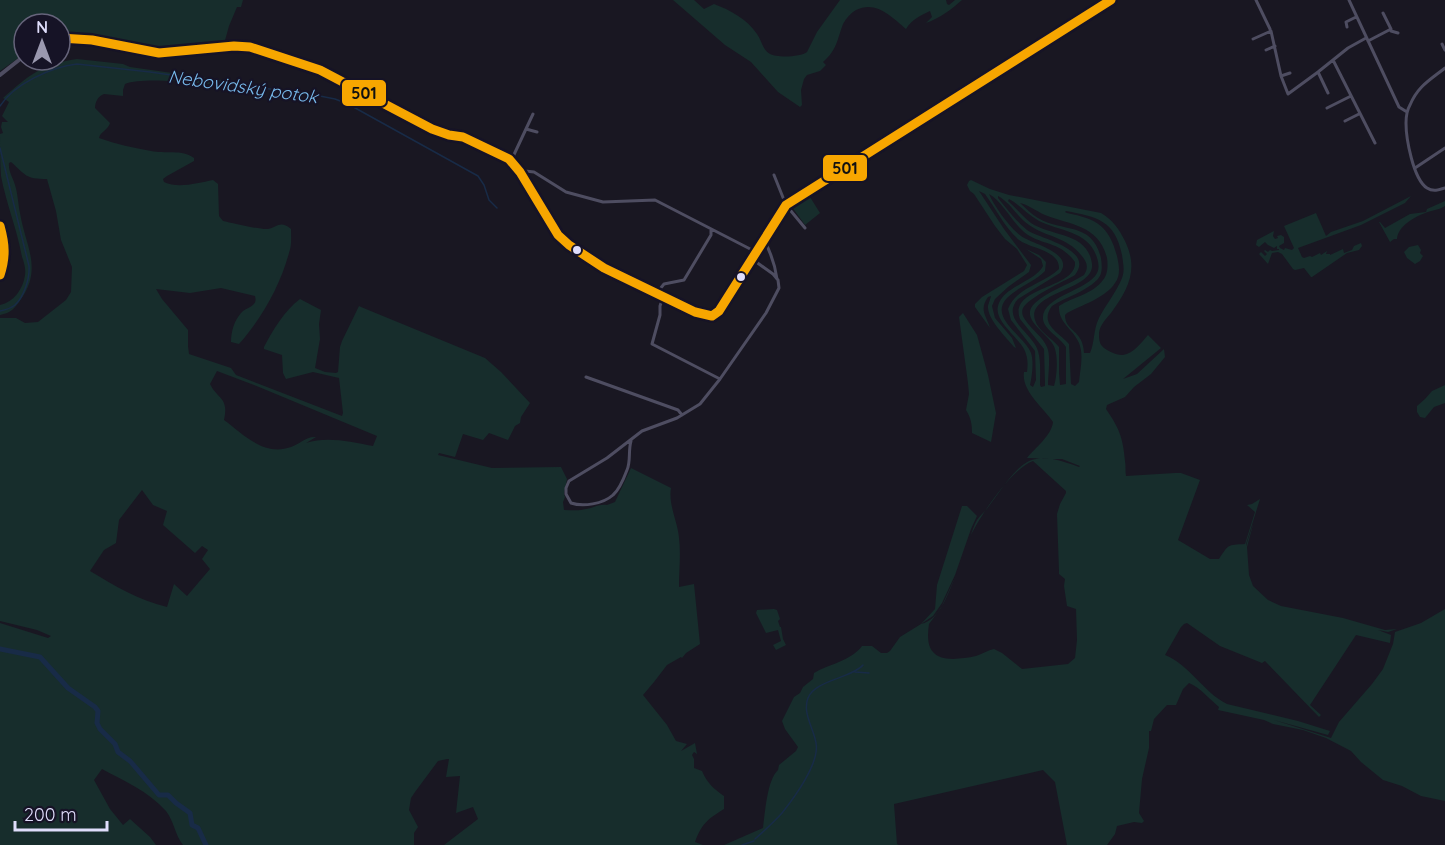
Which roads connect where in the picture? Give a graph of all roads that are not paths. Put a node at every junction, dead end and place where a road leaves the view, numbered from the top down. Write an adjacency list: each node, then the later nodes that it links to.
1 (1111, 0): 42 (street)
2 (1256, 0): 9 (street)
3 (1349, 0): 5 (street)
4 (1383, 13): 10 (street)
5 (1356, 17): 7 (street); 14 (street)
6 (1342, 18): 7 (street)
7 (1346, 22): 8 (street)
8 (1347, 27)
9 (1270, 29)
10 (1390, 29): 11 (street); 14 (street)
11 (1398, 33)
12 (72, 39): 37 (street)
13 (1253, 39): 16 (street)
14 (1367, 40): 19 (street); 29 (street)
15 (1442, 44): 18 (street)
16 (1275, 46): 17 (street); 25 (street)
17 (1266, 50)
18 (1445, 50)
19 (1333, 60): 22 (street); 27 (street)
20 (12, 66): 24 (street)
21 (1445, 68): 29 (street)
22 (1318, 72): 25 (street); 26 (street)
23 (1290, 73): 25 (street)
24 (0, 75)
25 (1281, 76)
26 (1328, 93)
27 (1351, 96): 28 (street); 31 (street)
28 (1327, 108)
29 (1407, 112): 38 (street)
30 (533, 114): 33 (street)
31 (1359, 114): 32 (street); 35 (street)
32 (1345, 121)
33 (526, 129): 34 (street); 37 (street)
34 (537, 132)
35 (1375, 143)
36 (1445, 148): 38 (street)
37 (511, 161): 39 (street)
38 (1415, 168): 41 (street)
39 (520, 172): 45 (street); 51 (street)
40 (774, 175): 42 (street)
41 (1445, 188)
42 (786, 205): 44 (street); 46 (street)
43 (0, 226): 49 (street)
44 (805, 228)
45 (711, 229): 47 (street); 51 (street)
46 (764, 240): 47 (street); 50 (street)
47 (756, 252): 48 (street)
48 (752, 259): 50 (street); 52 (street)
49 (0, 275)
50 (777, 280): 54 (street)
51 (656, 294): 52 (street)
52 (663, 297): 54 (street)
53 (586, 377): 55 (street)
54 (720, 379): 55 (street)
55 (682, 415): 56 (street)
56 (631, 441): 56 (street)

